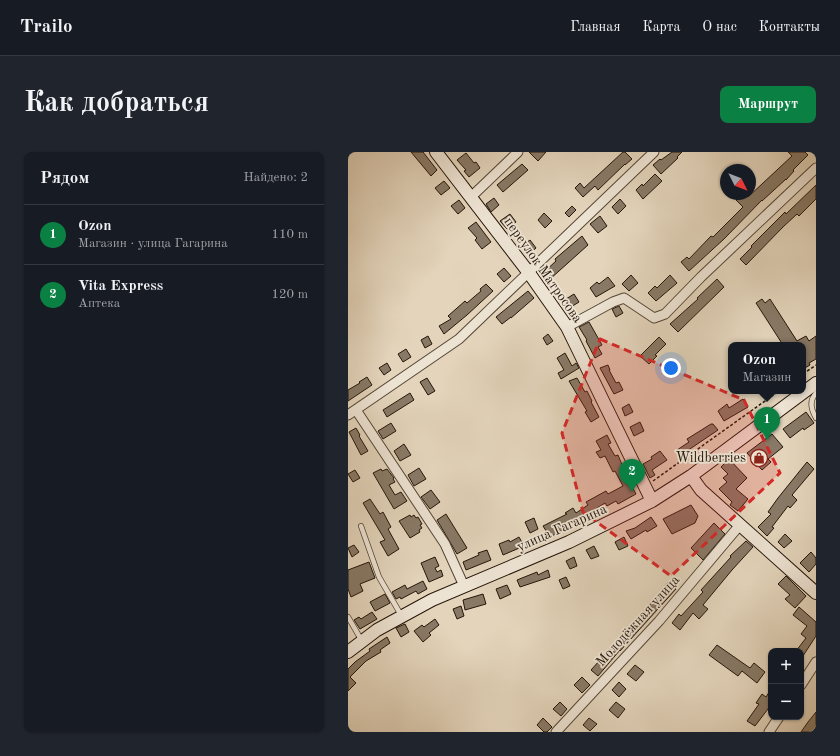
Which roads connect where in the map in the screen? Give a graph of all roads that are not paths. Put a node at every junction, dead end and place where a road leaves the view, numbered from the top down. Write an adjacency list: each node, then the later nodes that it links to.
1 (436, 152): 5 (main road, переулок Матросова)
2 (518, 152): 5 (street)
3 (654, 152): 6 (street)
4 (816, 168): 7 (street)
5 (471, 197): 6 (main road, переулок Матросова)
6 (529, 273): 7 (main road, переулок Матросова); 9 (street)
7 (567, 327): 12 (main road, переулок Матросова)
8 (815, 388): 10 (lane); 11 (main road, улица Гагарина)
9 (352, 413): 15 (street)
10 (816, 418)
11 (691, 476): 12 (main road, улица Гагарина); 14 (main road)
12 (652, 501): 15 (main road, улица Гагарина)
13 (361, 526): 17 (lane)
14 (739, 526): 16 (main road); 24 (street, Молодёжная улица)
15 (464, 586): 17 (main road, улица Гагарина)
16 (816, 594)
17 (401, 616): 19 (main road, улица Гагарина)
18 (348, 617): 19 (lane)
19 (362, 641): 20 (main road, улица Гагарина)
20 (348, 652)
21 (816, 662): 22 (street)
22 (802, 684)
23 (777, 720): 25 (street)
24 (556, 732)
25 (769, 732)

